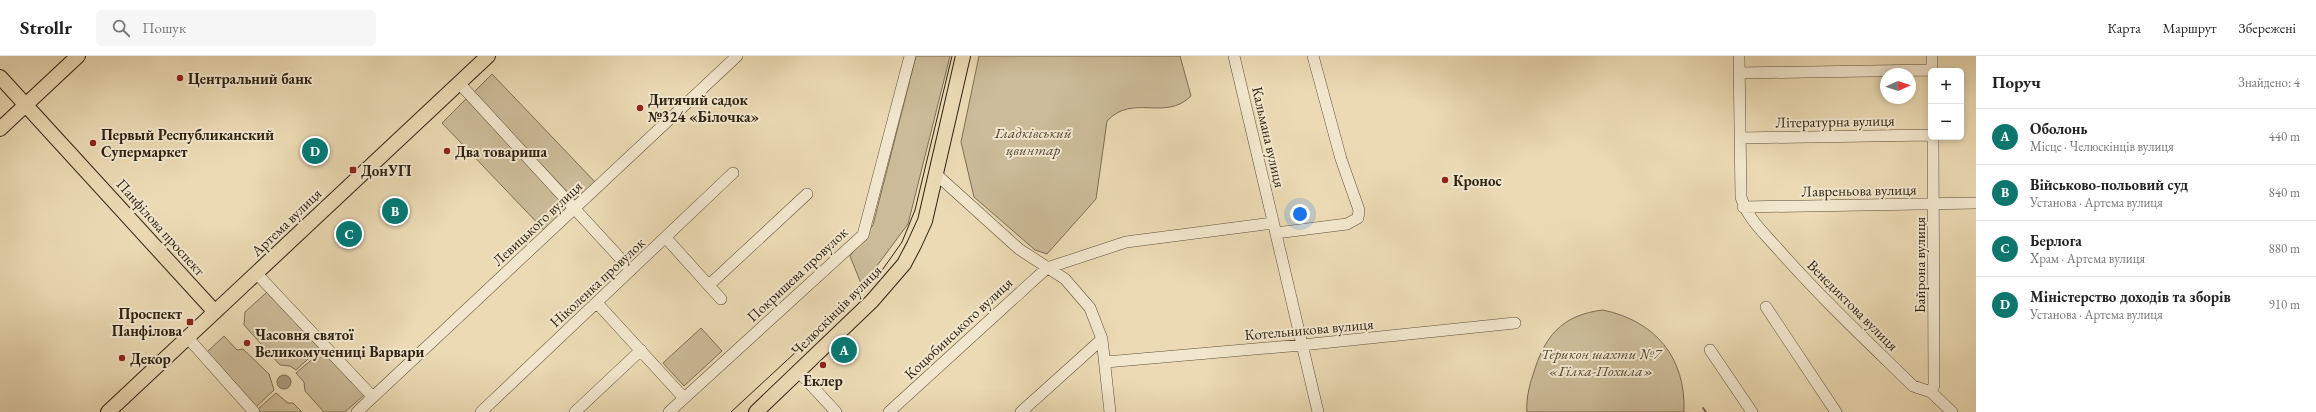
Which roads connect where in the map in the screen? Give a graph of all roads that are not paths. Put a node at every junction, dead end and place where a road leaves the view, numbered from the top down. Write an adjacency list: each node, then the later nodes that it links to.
1 (78, 56): 15 (main road)
2 (488, 56): 14 (main road, Артема вулиця)
3 (738, 56): 26 (street, Левицького вулиця)
4 (910, 56): 47 (street, Покришева провулок)
5 (963, 56): 21 (main road, Челюскінців вулиця)
6 (1234, 56): 27 (street, Кальмана вулиця)
7 (1313, 56): 27 (street)
8 (1739, 56): 12 (street)
9 (1932, 56): 10 (street)
10 (1932, 68)
11 (1928, 70): 12 (street)
12 (1739, 73): 18 (street)
13 (0, 77): 15 (main road, Панфілова проспект)
14 (459, 83): 26 (street); 31 (main road, Артема вулиця)
15 (25, 105): 16 (main road); 36 (main road, Панфілова проспект)
16 (0, 128)
17 (1928, 136): 18 (street, Літературна вулиця)
18 (1740, 138): 25 (street)
19 (1932, 140): 24 (street, Байрона вулиця)
20 (733, 173): 28 (street, Ніколенка провулок)
21 (936, 175): 29 (street); 44 (main road, Челюскінців вулиця)
22 (807, 194): 32 (street)
23 (1976, 203): 24 (street, Лавреньова вулиця)
24 (1934, 204): 25 (street, Лавреньова вулиця); 45 (street, Байрона вулиця)
25 (1743, 207): 45 (street, Венедиктова вулиця)
26 (575, 209): 30 (street); 46 (street, Левицького вулиця)
27 (1274, 228): 29 (street); 40 (street, Кальмана вулиця)
28 (666, 238): 30 (street, Ніколенка провулок); 32 (street)
29 (1047, 268): 39 (street); 56 (street, Коцюбинського вулиця)
30 (631, 270): 34 (street, Ніколенка провулок)
31 (257, 274): 36 (main road, Артема вулиця); 46 (street)
32 (709, 285): 33 (street)
33 (721, 299)
34 (597, 302): 41 (street); 51 (street, Ніколенка провулок)
35 (1766, 307): 61 (street)
36 (215, 312): 38 (main road, Артема вулиця)
37 (1515, 323): 40 (street, Котельникова вулиця)
38 (188, 338): 48 (main road, Артема вулиця); 49 (street)
39 (1102, 339): 43 (street); 57 (street)
40 (1302, 345): 43 (street, Котельникова вулиця); 59 (street, Кальмана вулиця)
41 (641, 350): 47 (street); 52 (street)
42 (1710, 350): 60 (street)
43 (1106, 362): 58 (street)
44 (799, 372): 54 (main road, Челюскінців вулиця); 55 (street)
45 (1931, 392): 62 (street, Венедиктова вулиця)
46 (372, 396): 50 (street, Левицького вулиця)
47 (684, 398): 53 (street, Покришева провулок)
48 (108, 412)
49 (254, 412)
50 (357, 412)
51 (481, 412)
52 (575, 412)
53 (669, 412)
54 (756, 412)
55 (836, 412)
56 (889, 412)
57 (1021, 412)
58 (1110, 412)
59 (1318, 412)
60 (1752, 412)
61 (1836, 412)
62 (1952, 412)

